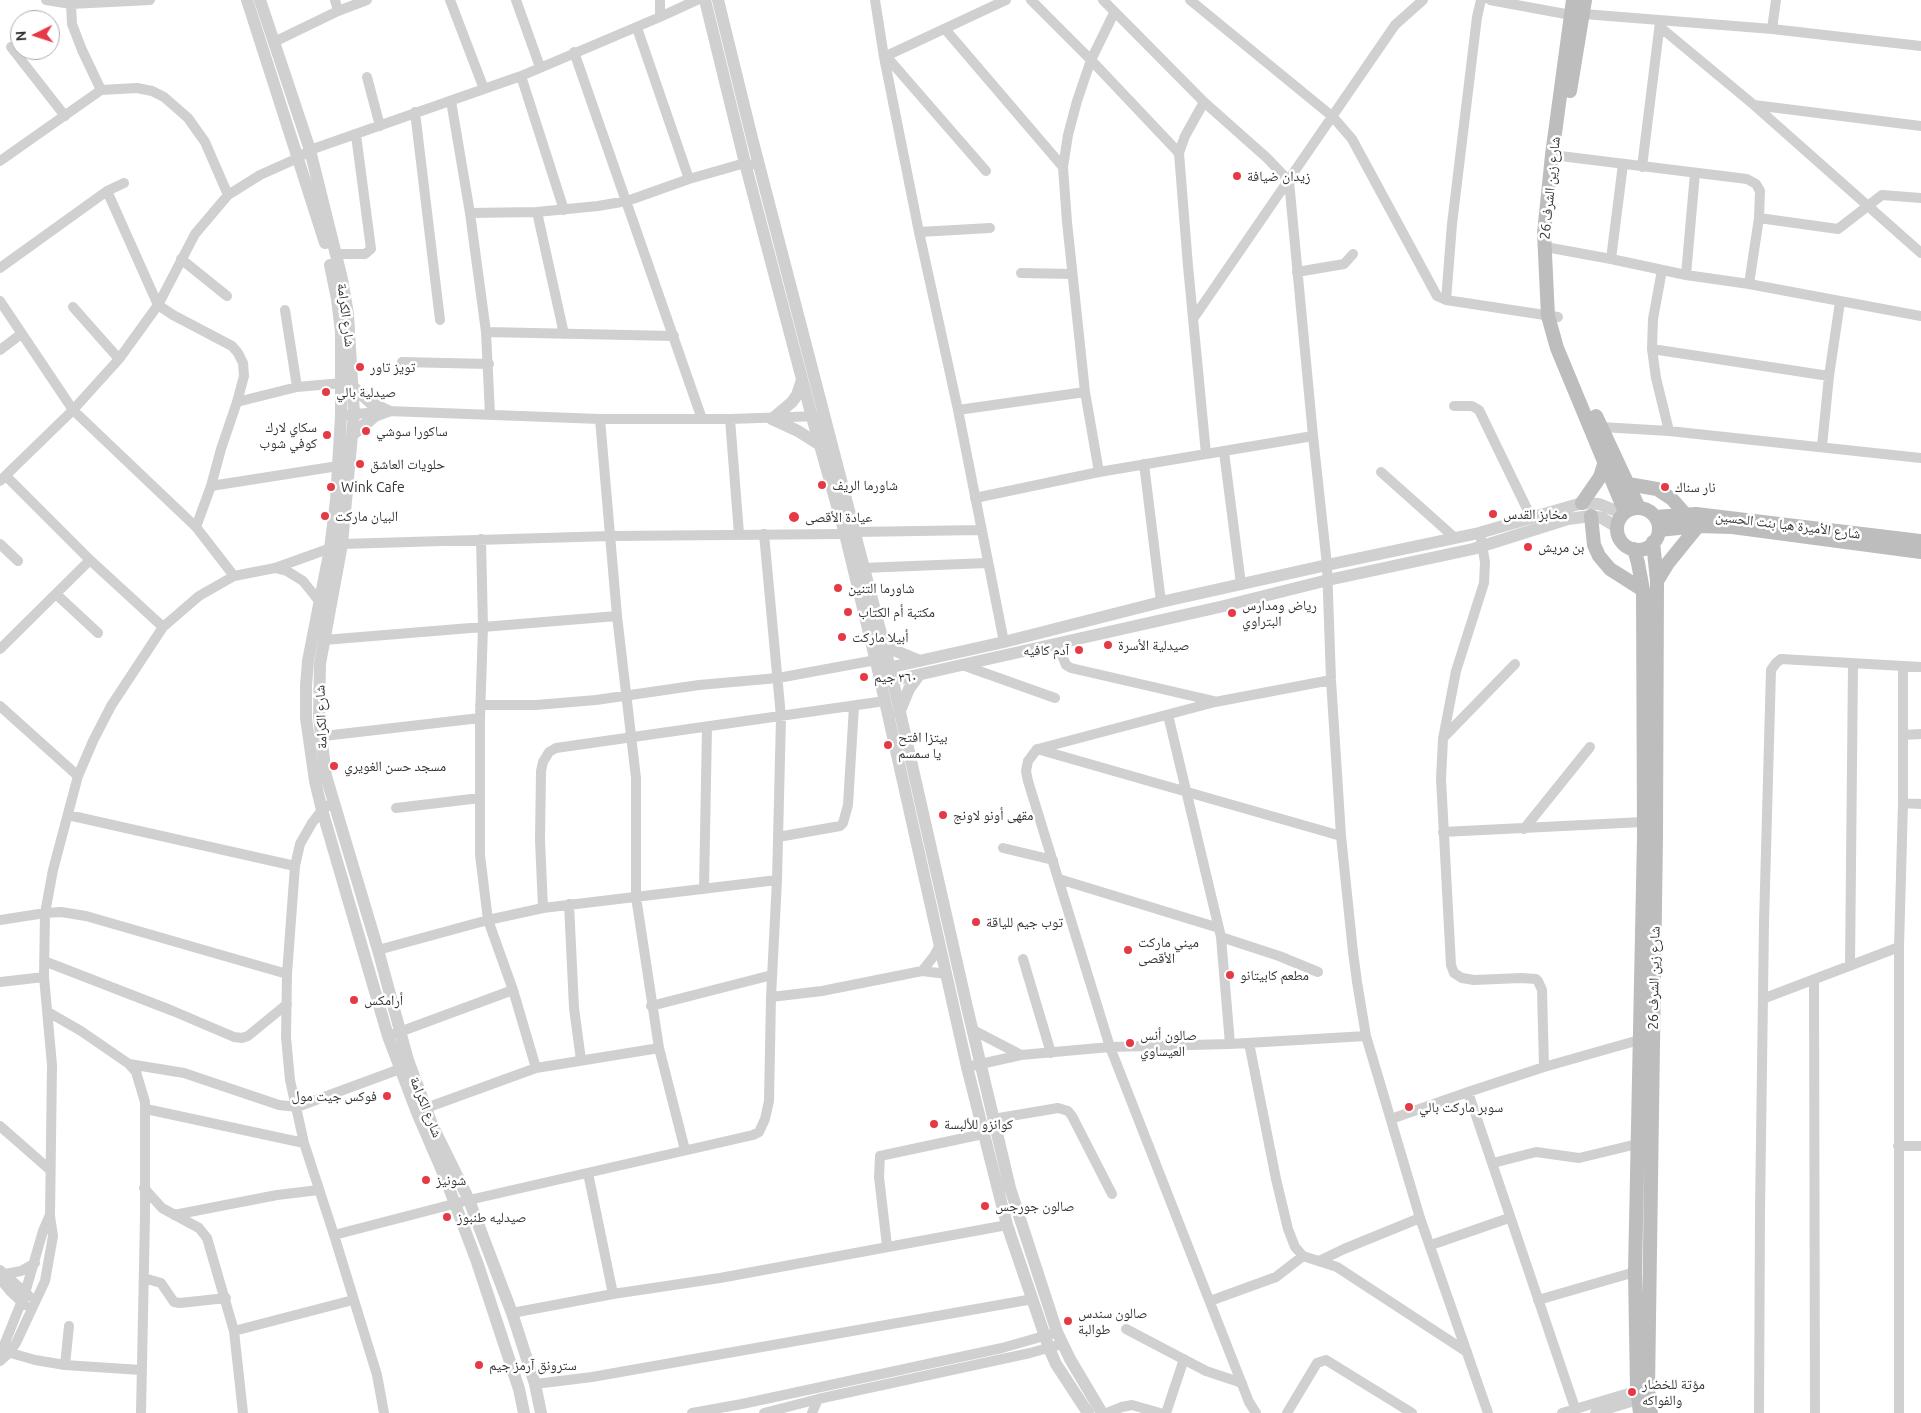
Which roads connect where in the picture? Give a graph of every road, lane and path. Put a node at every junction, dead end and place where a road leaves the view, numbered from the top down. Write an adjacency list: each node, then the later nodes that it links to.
1 (46, 0): 23 (street)
2 (150, 0): 23 (street)
3 (247, 0): 55 (street, شارع الكرامة)
4 (260, 0): 32 (street, شارع الكرامة)
5 (335, 0): 25 (street)
6 (367, 0): 25 (street)
7 (450, 0): 41 (street)
8 (516, 0): 38 (street)
9 (660, 0): 27 (street)
10 (697, 0): 27 (street)
11 (705, 0): 57 (street)
12 (718, 0): 61 (street)
13 (875, 0): 35 (street)
14 (1006, 0): 30 (street)
15 (1031, 0): 37 (street)
16 (1103, 0): 26 (street)
17 (1190, 0): 48 (street)
18 (1423, 0): 48 (street)
19 (1481, 0): 92 (street)
20 (1490, 0): 24 (street)
21 (1573, 0): 24 (main road, شارع زين الشرف 26)
22 (1776, 0): 31 (street)
23 (72, 2): 42 (street)
24 (1580, 9): 28 (street); 54 (main road, شارع زين الشرف 26)
25 (338, 11): 32 (street)
26 (1114, 13): 37 (street); 44 (street)
27 (660, 17): 29 (street)
28 (1660, 24): 31 (street); 45 (street); 60 (street)
29 (637, 28): 34 (street); 64 (street)
30 (945, 29): 35 (street); 59 (street)
31 (1772, 30): 33 (street)
32 (274, 42): 52 (street, شارع الكرامة)
33 (1921, 46)
34 (574, 52): 38 (street); 70 (street)
35 (885, 56): 62 (street); 77 (street)
36 (21, 60): 47 (street)
37 (1091, 60): 53 (street); 59 (street)
38 (540, 67): 39 (street)
39 (521, 76): 41 (street); 72 (street)
40 (366, 77): 49 (street)
41 (484, 89): 43 (street)
42 (102, 90): 47 (street); 68 (street)
43 (451, 101): 46 (street); 74 (street)
44 (1204, 102): 53 (street); 65 (street)
45 (1754, 105): 50 (street); 71 (street)
46 (415, 112): 49 (street); 101 (street)
47 (65, 116): 56 (street)
48 (1333, 117): 65 (street); 92 (street)
49 (380, 126): 51 (street)
50 (1921, 126)
51 (356, 135): 52 (street); 80 (street)
52 (310, 150): 55 (street); 80 (street, شارع الكرامة)
53 (1180, 153): 100 (street)
54 (1555, 155): 58 (street); 78 (main road, شارع زين الشرف 26); 99 (main road, شارع زين الشرف 26)
55 (298, 158): 68 (street); 113 (street, شارع الكرامة)
56 (0, 161)
57 (745, 163): 61 (street); 64 (street); 112 (street)
58 (1623, 164): 60 (street); 82 (street)
59 (1063, 167): 88 (street)
60 (1642, 167): 63 (street)
61 (760, 170): 124 (street)
62 (986, 171)
63 (1695, 174): 75 (street); 89 (street)
64 (689, 179): 70 (street)
65 (1289, 181): 86 (street); 100 (street)
66 (124, 183): 67 (street)
67 (107, 191): 84 (street); 95 (street)
68 (228, 195): 83 (street)
69 (1921, 198): 71 (street)
70 (627, 201): 72 (street); 105 (street)
71 (1868, 207): 75 (street); 79 (street)
72 (564, 210): 73 (street)
73 (537, 212): 74 (street); 104 (street)
74 (470, 213): 102 (street)
75 (1759, 218): 90 (street)
76 (990, 228): 77 (street)
77 (919, 232): 120 (street)
78 (1551, 248): 82 (street); 99 (main road, شارع زين الشرف 26)
79 (1921, 253)
80 (336, 254): 113 (street, شارع الكرامة)
81 (1353, 254): 86 (street)
82 (1611, 258): 85 (street)
83 (181, 259): 91 (street); 95 (street)
84 (0, 268)
85 (1662, 270): 89 (street); 106 (street)
86 (1297, 272): 132 (street)
87 (1021, 273): 88 (street)
88 (1072, 274): 115 (street)
89 (1686, 275): 90 (street)
90 (1749, 284): 94 (street)
91 (227, 296)
92 (1446, 300): 99 (street)
93 (0, 301): 103 (street)
94 (1840, 302): 98 (street); 111 (street)
95 (158, 305): 108 (street); 116 (street)
96 (73, 308): 108 (street)
97 (286, 310): 114 (street)
98 (1921, 316)
99 (1553, 317): 129 (main road, شارع زين الشرف 26); 138 (main road, شارع زين الشرف 26)
100 (1193, 319): 136 (street)
101 (440, 320)
102 (486, 332): 104 (street); 110 (street)
103 (21, 334): 107 (street); 118 (street)
104 (564, 334): 105 (street)
105 (674, 336): 126 (street)
106 (1652, 349): 111 (street); 130 (street)
107 (0, 350)
108 (119, 359): 118 (street)
109 (402, 362): 110 (street)
110 (489, 364): 122 (street)
111 (1829, 376): 134 (street)
112 (802, 380): 124 (street); 128 (street)
113 (348, 385): 114 (street); 119 (street); 121 (street, شارع الكرامة); 123 (street, شارع الكرامة)
114 (297, 387): 116 (street)
115 (1085, 392): 120 (street); 141 (street)
116 (238, 402): 145 (street)
117 (1454, 406): 152 (street)
118 (72, 410): 143 (street); 153 (street)
119 (388, 410): 121 (street); 122 (street); 131 (street)
120 (958, 410): 146 (street)
121 (354, 414): 123 (street); 131 (street, شارع الكرامة)
122 (490, 414): 125 (street)
123 (341, 416): 140 (street, شارع الكرامة)
124 (818, 416): 128 (street); 133 (street); 158 (street)
125 (600, 419): 126 (street); 162 (street)
126 (702, 419): 127 (street)
127 (730, 419): 128 (street); 159 (street)
128 (772, 419): 133 (street)
129 (1601, 427): 130 (street); 144 (main road, شارع زين الشرف 26)
130 (1669, 431): 134 (street)
131 (352, 435): 167 (street, شارع الكرامة)
132 (1313, 436): 135 (street); 174 (street)
133 (820, 445): 158 (street)
134 (1822, 446): 137 (street)
135 (1224, 452): 136 (street); 180 (street)
136 (1206, 454): 139 (street)
137 (1921, 458)
138 (1605, 461): 147 (main road); 149 (main road, شارع زين الشرف 26)
139 (1144, 464): 141 (street); 184 (street)
140 (338, 466): 145 (street); 167 (street, شارع الكرامة)
141 (1099, 472): 146 (street)
142 (1381, 472): 163 (street)
143 (3, 478): 171 (street)
144 (1628, 484): 148 (main road, شارع زين الشرف 26); 150 (main road)
145 (212, 486): 153 (street)
146 (976, 498): 156 (street)
147 (1582, 503): 149 (street); 152 (street)
148 (1639, 508): 149 (main road); 157 (main road)
149 (1625, 513): 155 (main road)
150 (1685, 514): 157 (main road, شارع الأميرة هيا بنت الحسين); 165 (main road, شارع الأميرة هيا بنت الحسين)
151 (1591, 516): 155 (street); 168 (street); 181 (main road)
152 (1531, 517): 161 (street)
153 (196, 526): 177 (street)
154 (1698, 526): 157 (main road, شارع الأميرة هيا بنت الحسين); 170 (main road, شارع الأميرة هيا بنت الحسين); 179 (main road)
155 (1618, 527): 169 (main road)
156 (981, 530): 158 (street); 173 (street)
157 (1656, 530): 169 (main road); 179 (main road, شارع زين الشرف 26)
158 (850, 533): 160 (street); 176 (street); 198 (street)
159 (739, 534): 160 (street); 162 (street)
160 (764, 534): 203 (street)
161 (1479, 534): 163 (street); 168 (street)
162 (611, 536): 164 (street); 185 (street)
163 (1455, 538): 174 (street)
164 (481, 539): 167 (street); 187 (street)
165 (1921, 541)
166 (0, 544): 172 (street)
167 (336, 546): 175 (street); 183 (street, شارع الكرامة); 189 (street, شارع الكرامة)
168 (1483, 546): 178 (street); 222 (street)
169 (1634, 549): 181 (main road, شارع زين الشرف 26)
170 (1921, 552)
171 (90, 560): 182 (street); 186 (street)
172 (18, 561)
173 (987, 563): 176 (street); 190 (street)
174 (1328, 564): 178 (street); 180 (street)
175 (275, 568): 177 (street); 183 (street)
176 (863, 568): 192 (street)
177 (234, 576): 186 (street)
178 (1328, 580): 191 (street); 204 (street)
179 (1657, 582): 238 (main road, شارع زين الشرف 26)
180 (1241, 584): 184 (street)
181 (1643, 590): 233 (main road, شارع زين الشرف 26)
182 (56, 594): 188 (street); 193 (street)
183 (319, 601): 195 (street, شارع الكرامة)
184 (1161, 602): 190 (street)
185 (617, 616): 187 (street); 206 (street)
186 (163, 627): 225 (street)
187 (483, 627): 189 (street); 210 (street)
188 (98, 633)
189 (324, 640): 195 (street, شارع الكرامة)
190 (1004, 642): 194 (street)
191 (1057, 643): 199 (street); 209 (street)
192 (884, 646): 194 (street); 198 (street)
193 (0, 649)
194 (920, 661): 198 (street)
195 (314, 663): 220 (street, شارع الكرامة)
196 (1515, 664): 222 (street)
197 (1853, 664): 200 (street); 257 (street); 268 (street)
198 (881, 666): 203 (street); 205 (street)
199 (965, 666): 202 (street); 207 (street)
200 (1903, 667): 201 (street); 219 (street)
201 (1921, 667)
202 (919, 675): 205 (street); 213 (street)
203 (778, 678): 206 (street); 215 (street)
204 (1331, 680): 209 (street); 236 (street)
205 (887, 682): 208 (street); 213 (street)
206 (628, 695): 210 (street); 221 (street)
207 (1055, 698)
208 (885, 702): 212 (street); 252 (street)
209 (1215, 702): 214 (street)
210 (480, 705): 216 (street)
211 (0, 706): 225 (street)
212 (854, 706): 215 (street); 237 (street)
213 (899, 713): 272 (street)
214 (1168, 715): 224 (street); 226 (street)
215 (781, 717): 217 (street); 237 (street)
216 (480, 718): 220 (street); 227 (street)
217 (707, 727): 221 (street); 244 (street)
218 (1921, 734): 219 (street)
219 (1903, 735): 228 (street)
220 (314, 737): 230 (street, شارع الكرامة)
221 (632, 738): 245 (street); 247 (street)
222 (1443, 739): 235 (street)
223 (1590, 747): 234 (street)
224 (1037, 749): 226 (street); 240 (street)
225 (78, 776): 232 (street)
226 (1186, 791): 236 (street); 251 (street)
227 (480, 798): 231 (street); 250 (street)
228 (1903, 803): 229 (street); 253 (street)
229 (1921, 804)
230 (327, 807): 241 (street); 254 (street, شارع الكرامة); 273 (street, شارع الكرامة)
231 (396, 808)
232 (68, 814): 241 (street); 248 (street)
233 (1643, 822): 234 (street); 238 (main road, شارع زين الشرف 26)
234 (1524, 829): 235 (street)
235 (1443, 832): 285 (street)
236 (1341, 836): 274 (street)
237 (778, 837): 243 (street)
238 (1650, 837): 275 (main road, شارع زين الشرف 26); 347 (main road, شارع زين الشرف 26)
239 (1003, 848): 240 (street)
240 (1053, 860): 242 (street)
241 (295, 866): 260 (street)
242 (1059, 879): 251 (street); 278 (street)
243 (777, 880): 244 (street); 262 (street)
244 (704, 889): 245 (street)
245 (636, 897): 246 (street); 270 (street)
246 (569, 904): 247 (street); 282 (street)
247 (543, 908): 250 (street)
248 (45, 912): 249 (street); 256 (street); 260 (street)
249 (0, 920)
250 (488, 920): 254 (street); 266 (street)
251 (1220, 932): 259 (street); 277 (street)
252 (940, 945): 258 (street); 261 (street)
253 (1899, 947): 257 (street); 299 (street)
254 (378, 950): 273 (street, شارع الكرامة)
255 (1023, 959): 280 (street)
256 (44, 961): 263 (street); 269 (street)
257 (1850, 966): 264 (street)
258 (922, 971): 261 (street); 267 (street)
259 (1318, 972)
260 (287, 974): 269 (street)
261 (947, 974): 287 (street)
262 (772, 975): 267 (street); 270 (street)
263 (44, 977): 265 (street); 271 (street)
264 (1814, 980): 268 (street); 373 (street)
265 (0, 982)
266 (513, 990): 273 (street); 286 (street)
267 (771, 997): 301 (street)
268 (1764, 998): 372 (street)
269 (286, 1004): 290 (street)
270 (652, 1006): 279 (street)
271 (48, 1012): 283 (street); 303 (street)
272 (973, 1030): 281 (street); 284 (street)
273 (394, 1034): 288 (street, شارع الكرامة); 291 (street, شارع الكرامة)
274 (1366, 1036): 276 (street); 294 (street)
275 (1639, 1040): 285 (street); 298 (main road, شارع زين الشرف 26)
276 (1249, 1043): 277 (street); 320 (street)
277 (1230, 1044): 278 (street)
278 (1110, 1047): 280 (street); 332 (street)
279 (658, 1048): 282 (street); 301 (street)
280 (1051, 1053): 281 (street)
281 (1021, 1055): 284 (street)
282 (581, 1060): 286 (street)
283 (129, 1064): 290 (street); 292 (street)
284 (981, 1064): 287 (street); 293 (street)
285 (1544, 1067): 289 (street)
286 (536, 1068): 291 (street)
287 (967, 1068): 296 (street)
288 (400, 1069): 290 (street); 309 (street, شارع الكرامة)
289 (1468, 1092): 294 (street); 302 (street)
290 (297, 1107): 297 (street)
291 (426, 1108): 308 (street, شارع الكرامة)
292 (146, 1110): 297 (street); 305 (street)
293 (993, 1118): 307 (street); 338 (street)
294 (1391, 1120): 314 (street)
295 (0, 1126): 303 (street)
296 (982, 1134): 316 (street); 318 (street)
297 (304, 1144): 306 (street)
298 (1638, 1144): 302 (street); 323 (main road, شارع زين الشرف 26)
299 (1898, 1146): 300 (street); 374 (street)
300 (1921, 1146)
301 (684, 1150): 304 (street)
302 (1493, 1163): 315 (street)
303 (49, 1169): 312 (street)
304 (588, 1173): 308 (street); 326 (street)
305 (144, 1188): 310 (street); 313 (street)
306 (318, 1190): 311 (street); 317 (street)
307 (1112, 1194)
308 (470, 1200): 309 (street); 334 (street, شارع الكرامة)
309 (455, 1204): 317 (street); 352 (street, شارع الكرامة)
310 (162, 1208): 311 (street); 313 (street)
311 (174, 1215): 328 (street)
312 (50, 1216): 322 (street); 333 (street)
313 (145, 1217): 324 (street)
314 (1420, 1218): 319 (street); 321 (street)
315 (1509, 1218): 319 (street); 331 (street)
316 (1007, 1225): 318 (street); 329 (street)
317 (334, 1235): 330 (street)
318 (887, 1246): 326 (street)
319 (1430, 1246): 340 (street)
320 (1303, 1256): 321 (street); 332 (street)
321 (1319, 1261): 340 (street)
322 (35, 1263): 325 (street); 327 (street)
323 (1635, 1272): 331 (street); 347 (main road, شارع زين الشرف 26)
324 (144, 1278): 328 (street); 344 (street)
325 (2, 1280): 327 (street)
326 (613, 1294): 334 (street)
327 (24, 1298): 333 (street); 339 (street)
328 (226, 1298): 337 (street)
329 (1033, 1299): 338 (street); 346 (street)
330 (353, 1300): 337 (street); 355 (street)
331 (1538, 1300): 350 (street)
332 (1210, 1301): 345 (street)
333 (34, 1305): 339 (street)
334 (512, 1313): 346 (street, شارع الكرامة)
335 (68, 1326): 343 (street)
336 (1126, 1328): 342 (street)
337 (234, 1331): 354 (street)
338 (1050, 1338): 348 (street); 349 (street); 360 (street); 361 (street)
339 (4, 1352): 341 (street); 343 (street)
340 (1467, 1352): 368 (street)
341 (0, 1360)
342 (1184, 1360): 345 (street); 364 (street)
343 (64, 1365): 344 (street)
344 (141, 1370): 353 (street)
345 (1242, 1383): 365 (street)
346 (535, 1384): 356 (street, شارع الكرامة)
347 (1643, 1397): 350 (street); 370 (street); 371 (main road, شارع زين الشرف 26)
348 (818, 1399): 351 (street); 359 (street)
349 (742, 1408): 357 (street)
350 (1575, 1408): 369 (street)
351 (781, 1411): 358 (street)
352 (523, 1412): 356 (street)
353 (141, 1413)
354 (243, 1413)
355 (384, 1413)
356 (541, 1413)
357 (692, 1413)
358 (764, 1413)
359 (812, 1413)
360 (1088, 1413)
361 (1102, 1413)
362 (1107, 1413): 363 (street)
363 (1160, 1413)
364 (1166, 1413)
365 (1256, 1413)
366 (1287, 1413): 367 (street)
367 (1412, 1413)
368 (1488, 1413)
369 (1562, 1413)
370 (1598, 1413)
371 (1651, 1413)
372 (1760, 1413)
373 (1816, 1413)
374 (1899, 1413)

